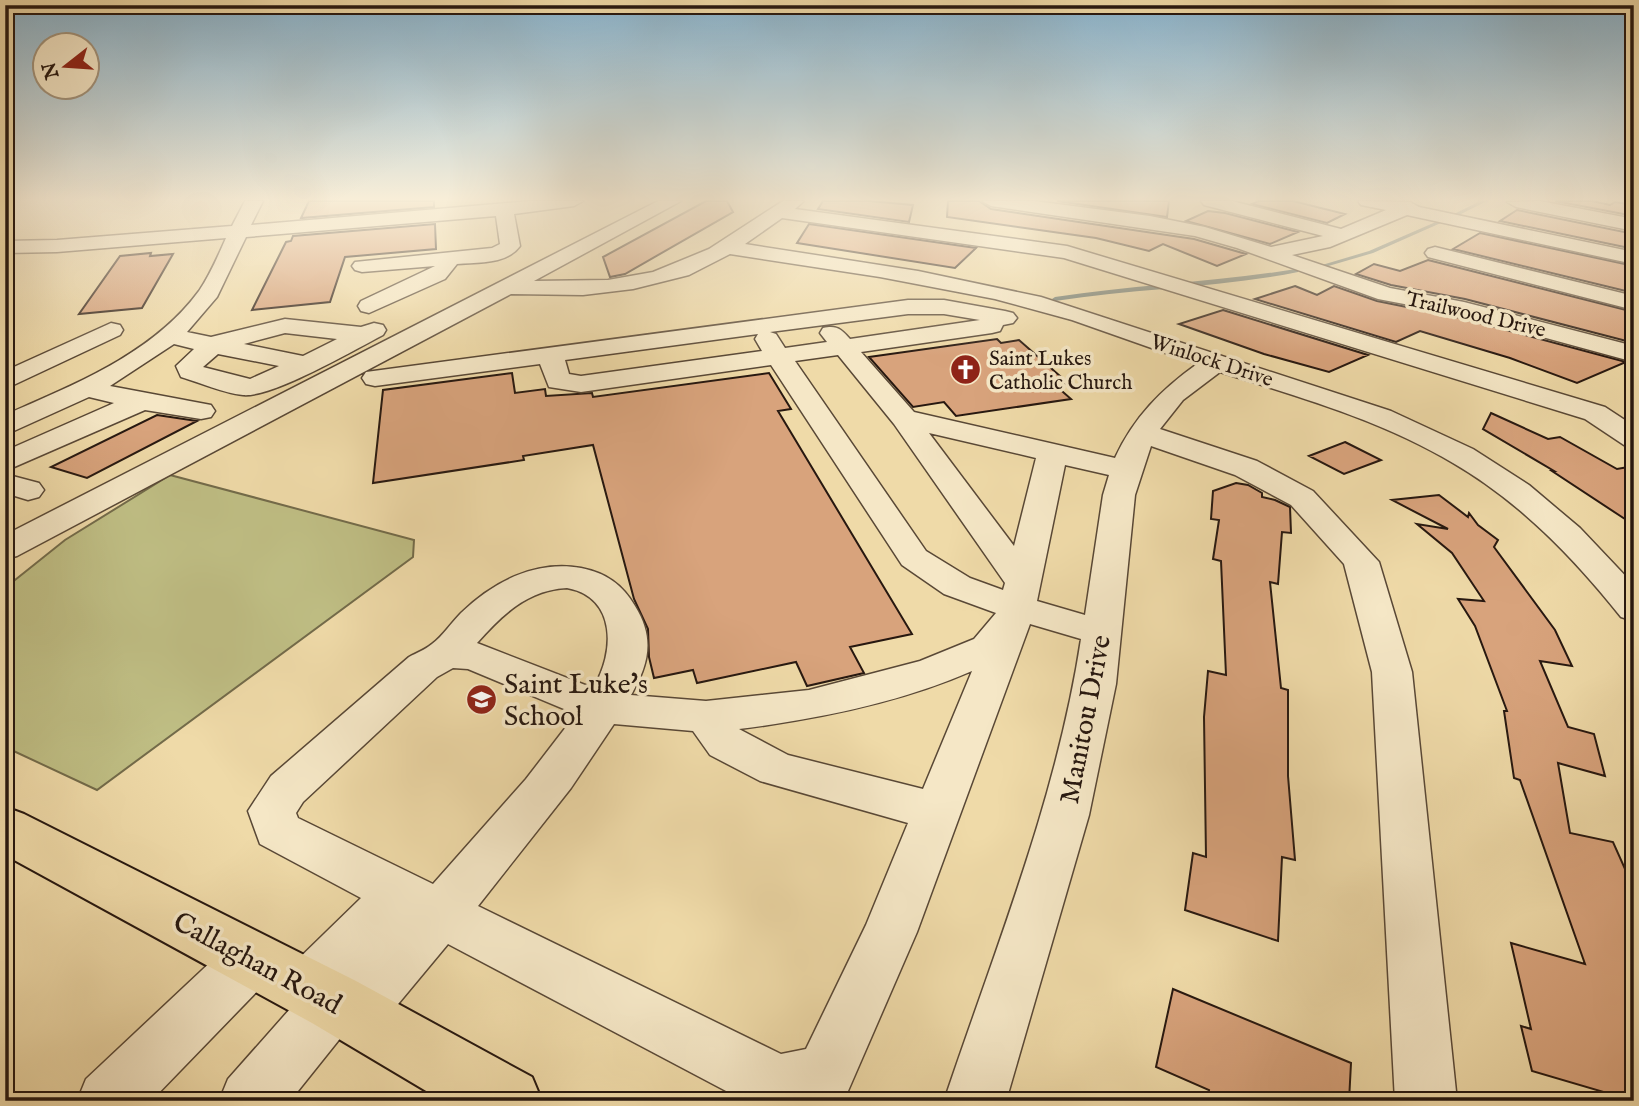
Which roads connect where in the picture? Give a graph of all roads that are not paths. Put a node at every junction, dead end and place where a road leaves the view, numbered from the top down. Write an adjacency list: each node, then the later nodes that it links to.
1 (228, 253): 24 (street)
2 (516, 253): 10 (street); 16 (street)
3 (574, 253): 12 (street)
4 (715, 253): 12 (street)
5 (761, 253): 17 (street, Winlock Drive)
6 (1070, 253): 39 (street)
7 (1272, 253): 27 (street, Trailwood Drive)
8 (1435, 253): 13 (street)
9 (1609, 253): 11 (street)
10 (447, 258): 14 (street); 14 (street)
11 (1634, 258)
12 (508, 287): 43 (street)
13 (1634, 303)
14 (369, 306): 23 (street)
15 (908, 307): 18 (street); 19 (street); 22 (street)
16 (411, 313)
17 (1076, 314): 19 (street); 30 (street, Winlock Drive)
18 (821, 319): 20 (street); 26 (street)
19 (1033, 320): 22 (street)
20 (760, 327): 28 (street); 29 (street)
21 (111, 330): 33 (street)
22 (933, 334): 26 (street)
23 (364, 335): 25 (street); 31 (street)
24 (168, 336): 25 (street); 34 (street)
25 (214, 344): 31 (street); 31 (street)
26 (843, 346): 29 (street); 37 (street)
27 (1634, 354)
28 (551, 355): 29 (street); 32 (street)
29 (778, 355): 44 (street)
30 (1216, 362): 40 (street, Manitou Drive); 45 (street, Winlock Drive)
31 (306, 363)
32 (374, 379)
33 (5, 381)
34 (84, 388): 35 (street); 38 (street)
35 (142, 401): 36 (street); 42 (street)
36 (201, 411)
37 (904, 418): 41 (street); 44 (street)
38 (5, 426)
39 (1634, 439)
40 (1135, 452): 41 (street); 46 (street, Manitou Drive); 59 (street)
41 (1052, 455): 44 (street)
42 (5, 462)
43 (5, 549)
44 (1020, 596): 46 (street); 49 (street); 50 (street)
45 (1634, 609)
46 (1102, 632): 58 (street, Manitou Drive)
47 (446, 654): 48 (street); 48 (street); 52 (street)
48 (602, 708): 49 (street); 52 (street)
49 (706, 717): 50 (street)
50 (937, 812): 52 (street)
51 (5, 829): 53 (main road, Callaghan Road)
52 (422, 902): 54 (street)
53 (252, 959): 54 (main road, Callaghan Road); 56 (street)
54 (331, 1002): 55 (main road, Callaghan Road); 57 (street)
55 (487, 1096)
56 (107, 1101)
57 (250, 1101)
58 (975, 1101)
59 (1426, 1101)

